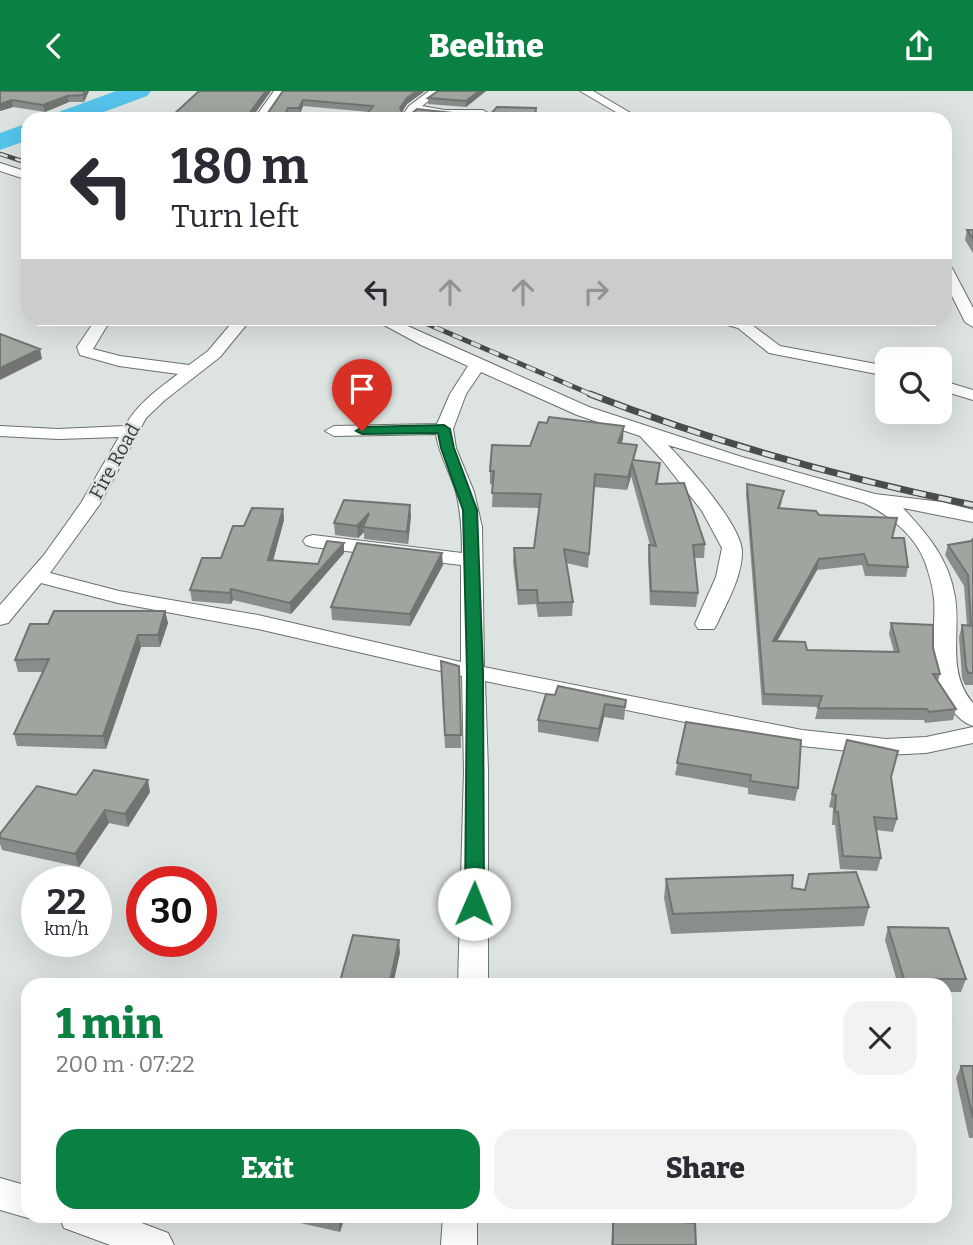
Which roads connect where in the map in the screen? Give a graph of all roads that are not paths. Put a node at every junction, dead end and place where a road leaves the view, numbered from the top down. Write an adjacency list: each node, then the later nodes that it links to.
1 (279, 91): 5 (street)
2 (436, 91): 4 (street)
3 (584, 91): 8 (street)
4 (413, 108): 6 (street); 7 (street)
5 (265, 112)
6 (410, 112)
7 (438, 112)
8 (623, 112)
9 (0, 167): 10 (street)
10 (21, 174)
11 (952, 282): 12 (street)
12 (973, 322)
13 (98, 326): 19 (street)
14 (237, 326): 19 (street, Fire Road)
15 (396, 326): 17 (street)
16 (744, 326): 18 (street)
17 (477, 365): 22 (street); 26 (street)
18 (875, 369)
19 (194, 371): 23 (street, Fire Road)
20 (952, 389): 21 (street)
21 (973, 395)
22 (444, 429): 24 (street); 30 (street)
23 (131, 431): 25 (street); 31 (street, Fire Road)
24 (334, 431)
25 (4, 434)
26 (647, 434): 27 (street); 33 (street)
27 (872, 499): 28 (street); 35 (street)
28 (972, 511)
29 (313, 541): 30 (street)
30 (472, 561): 34 (street)
31 (37, 576): 32 (street, Fire Road); 34 (street)
32 (0, 618)
33 (706, 624)
34 (475, 672): 36 (street); 37 (street)
35 (973, 718)
36 (973, 735)
37 (472, 978)
38 (0, 1194): 39 (street)
39 (21, 1200)
40 (95, 1223): 42 (street)
41 (460, 1223): 43 (street)
42 (156, 1245)
43 (459, 1245)

